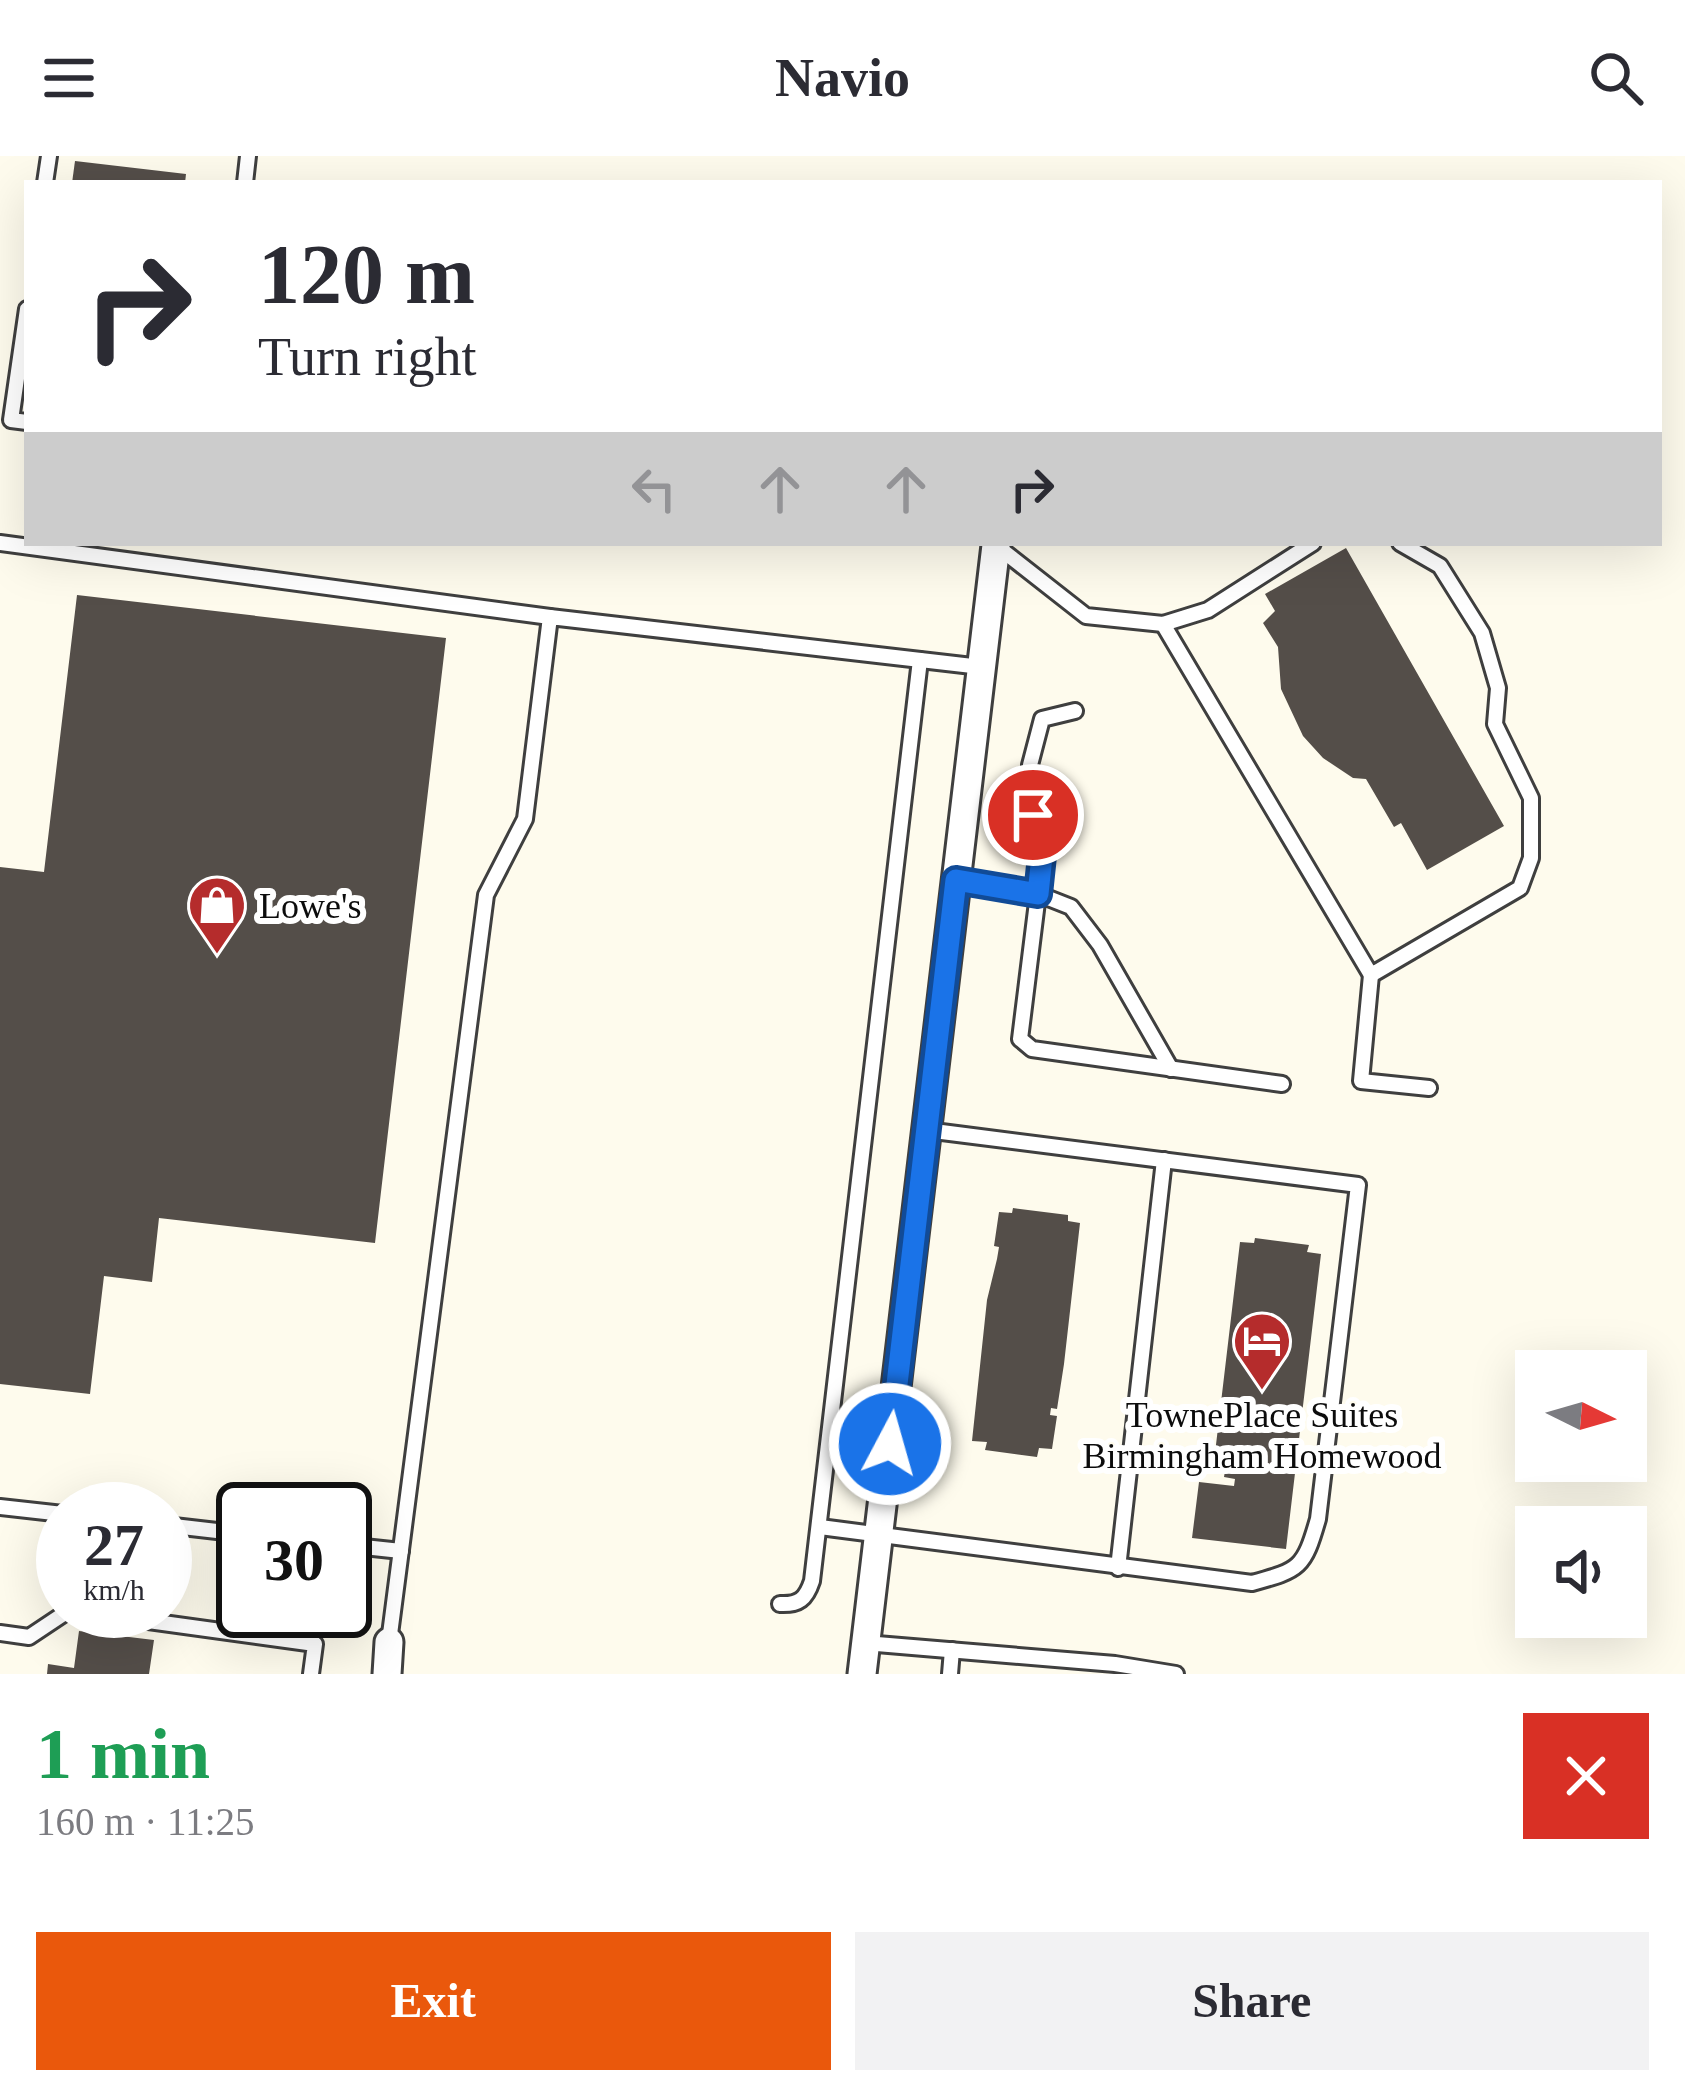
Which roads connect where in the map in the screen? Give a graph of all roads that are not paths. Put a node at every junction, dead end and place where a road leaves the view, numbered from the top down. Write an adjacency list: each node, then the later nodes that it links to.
1 (24, 330): 2 (lane)
2 (24, 422)
3 (0, 544): 8 (lane)
4 (992, 546): 11 (street)
5 (995, 546): 9 (lane)
6 (1308, 546): 9 (lane)
7 (1405, 546): 15 (lane)
8 (550, 617): 10 (lane); 26 (lane)
9 (1163, 624): 15 (lane)
10 (920, 660): 11 (lane); 23 (lane)
11 (981, 667): 13 (street)
12 (1075, 711): 14 (lane)
13 (956, 880): 14 (lane); 19 (street)
14 (1038, 894): 16 (lane); 16 (lane)
15 (1371, 974): 18 (lane)
16 (1171, 1069): 17 (lane)
17 (1282, 1084)
18 (1429, 1088)
19 (926, 1130): 20 (lane); 24 (street)
20 (1164, 1160): 27 (lane); 27 (lane)
21 (0, 1507): 22 (lane)
22 (36, 1511)
23 (820, 1527): 24 (lane); 28 (lane)
24 (879, 1534): 27 (lane); 33 (street)
25 (372, 1548): 26 (lane)
26 (401, 1551): 32 (lane)
27 (1118, 1568)
28 (780, 1604)
29 (192, 1627): 35 (lane)
30 (0, 1633): 31 (lane)
31 (36, 1633)
32 (388, 1642): 36 (street)
33 (866, 1642): 34 (lane); 37 (street)
34 (952, 1650): 38 (lane); 39 (lane)
35 (311, 1674)
36 (387, 1674)
37 (862, 1674)
38 (950, 1674)
39 (1176, 1674)

